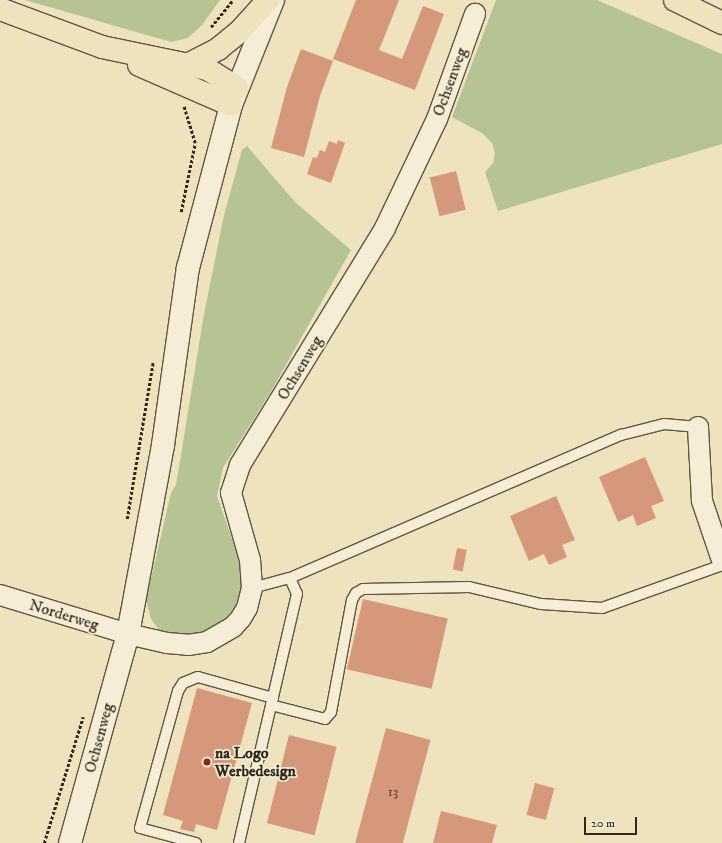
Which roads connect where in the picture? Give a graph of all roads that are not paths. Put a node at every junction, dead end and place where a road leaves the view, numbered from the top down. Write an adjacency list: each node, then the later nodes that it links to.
1 (268, 0): 8 (highway)
2 (273, 0): 9 (main road, Ochsenweg)
3 (675, 0): 6 (highway)
4 (3, 9): 7 (highway)
5 (475, 14): 14 (street, Ochsenweg)
6 (722, 23)
7 (102, 47): 8 (highway); 9 (highway)
8 (189, 64): 9 (highway)
9 (234, 97): 16 (main road, Ochsenweg)
10 (698, 427): 11 (street); 13 (lane)
11 (722, 560)
12 (722, 565): 17 (lane)
13 (290, 578): 14 (lane); 17 (lane)
14 (252, 588): 16 (street, Ochsenweg)
15 (0, 595): 16 (street, Norderweg)
16 (128, 634): 18 (main road, Ochsenweg)
17 (272, 702): 19 (lane); 20 (lane)
18 (70, 843)
19 (196, 843)
20 (239, 843)

